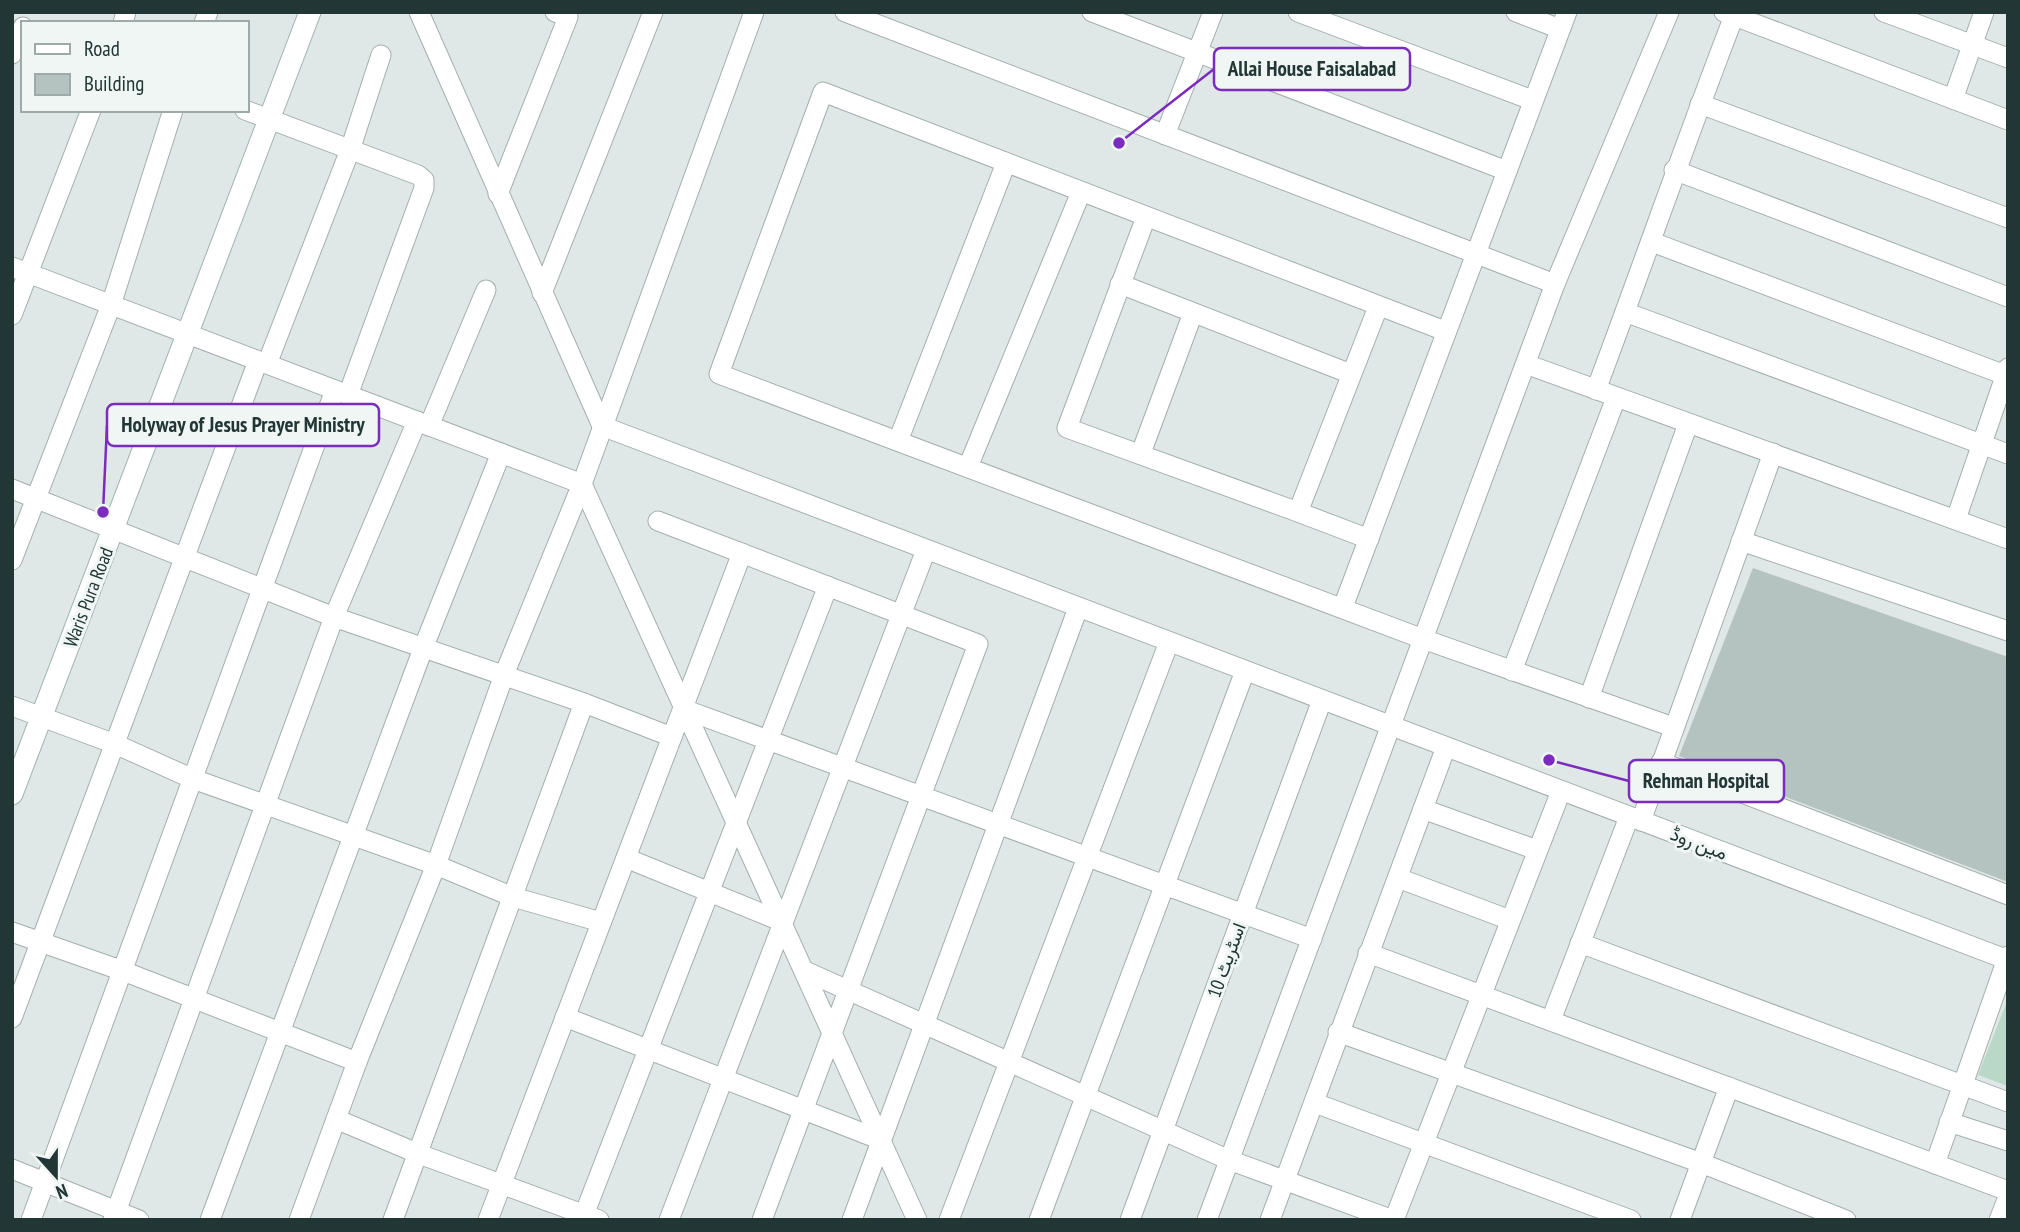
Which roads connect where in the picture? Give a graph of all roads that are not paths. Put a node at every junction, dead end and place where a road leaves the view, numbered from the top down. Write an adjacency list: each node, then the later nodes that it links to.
1 (310, 12): 28 (main road, Waris Pura Road)
2 (419, 12): 36 (street)
3 (555, 12): 36 (street)
4 (653, 12): 45 (street)
5 (754, 12): 63 (street)
6 (1092, 12): 18 (street)
7 (1213, 12): 18 (street)
8 (1298, 12): 23 (street)
9 (1516, 12): 15 (street)
10 (1669, 12): 42 (street)
11 (1884, 12): 17 (street)
12 (1984, 12): 17 (street)
13 (848, 13): 30 (street)
14 (1729, 14): 22 (street); 24 (street)
15 (1564, 21): 23 (street)
16 (21, 30): 19 (street)
17 (1973, 46): 21 (street); 22 (street)
18 (1197, 53): 30 (street); 34 (street)
19 (12, 54)
20 (381, 55): 31 (street)
21 (2008, 58)
22 (1953, 99): 29 (street)
23 (1532, 100): 34 (street)
24 (1700, 104): 33 (street); 38 (street)
25 (248, 111): 28 (street)
26 (90, 112): 41 (street)
27 (172, 112): 47 (street)
28 (270, 120): 31 (street); 52 (main road, Waris Pura Road)
29 (2008, 120)
30 (1165, 135): 40 (street)
31 (350, 150): 54 (street); 59 (street)
32 (1006, 163): 35 (street); 64 (street); 64 (street)
33 (1674, 170): 39 (street); 46 (street)
34 (1507, 171): 40 (street)
35 (1081, 192): 37 (street); 70 (street)
36 (498, 194): 45 (street)
37 (1146, 217): 43 (street); 48 (street)
38 (2008, 218)
39 (1652, 242): 49 (street); 56 (street)
40 (1475, 254): 42 (street); 53 (street)
41 (20, 270): 47 (street); 51 (street)
42 (1555, 284): 55 (street)
43 (1120, 285): 50 (street); 67 (street)
44 (486, 290): 61 (street)
45 (542, 293): 63 (street)
46 (2008, 297)
47 (111, 304): 52 (street); 73 (street)
48 (1378, 307): 53 (street); 57 (street)
49 (1625, 312): 58 (street); 65 (street)
50 (1193, 313): 57 (street); 67 (street)
51 (12, 315)
52 (192, 328): 54 (street); 77 (main road, Waris Pura Road)
53 (1445, 331): 78 (street)
54 (263, 362): 59 (street); 83 (street)
55 (1526, 364): 58 (street); 92 (street)
56 (2007, 372): 65 (street)
57 (1351, 374): 74 (street)
58 (1596, 390): 60 (street)
59 (342, 392): 61 (street); 86 (street)
60 (1616, 398): 62 (street); 96 (street)
61 (423, 424): 66 (street); 90 (street)
62 (1688, 424): 68 (street); 98 (street)
63 (602, 426): 71 (street); 81 (street, مین روڈ)
64 (898, 441): 70 (street)
65 (1981, 445): 69 (street); 75 (street)
66 (501, 453): 71 (street); 94 (street)
67 (1141, 453): 74 (street)
68 (1773, 453): 75 (street); 80 (street)
69 (2008, 454)
70 (968, 467): 87 (street)
71 (582, 484): 97 (street); 102 (street)
72 (12, 489): 73 (street)
73 (36, 498): 77 (street); 84 (street)
74 (1298, 512): 78 (street)
75 (1956, 519): 79 (street)
76 (658, 521): 82 (street)
77 (114, 529): 83 (street); 103 (main road, Waris Pura Road)
78 (1369, 539): 87 (street)
79 (2008, 539)
80 (1741, 541): 91 (street); 105 (street)
81 (926, 550): 88 (street, مین روڈ); 89 (street)
82 (742, 553): 85 (street); 102 (street)
83 (185, 558): 86 (street); 108 (street)
84 (12, 560)
85 (828, 586): 89 (street); 107 (street)
86 (263, 589): 90 (street); 112 (street)
87 (1343, 607): 92 (street)
88 (1078, 608): 93 (street, مین روڈ); 120 (street)
89 (901, 614): 111 (street); 115 (street)
90 (334, 617): 94 (street); 116 (street)
91 (2008, 631)
92 (1423, 639): 96 (street); 104 (street)
93 (1169, 642): 95 (street, مین روڈ); 123 (street)
94 (424, 646): 97 (street); 121 (street)
95 (1245, 671): 99 (street, مین روڈ); 127 (street)
96 (1512, 671): 98 (street)
97 (504, 675): 100 (street); 125 (street)
98 (1590, 698): 105 (street)
99 (1322, 701): 104 (street, مین روڈ); 131 (street, اسٹریٹ 10)
100 (584, 703): 106 (street); 130 (street)
101 (12, 706): 103 (street)
102 (685, 708): 106 (street); 107 (street); 119 (street)
103 (42, 717): 108 (street); 114 (main road, Waris Pura Road)
104 (1391, 726): 109 (street, مین روڈ); 136 (street)
105 (1673, 727): 110 (street)
106 (672, 737): 124 (street)
107 (768, 740): 111 (street); 119 (street)
108 (115, 744): 112 (street); 138 (street)
109 (1446, 747): 113 (street, مین روڈ); 117 (street)
110 (1661, 762): 118 (street); 129 (street)
111 (843, 767): 115 (street); 134 (street)
112 (193, 779): 116 (street); 141 (street)
113 (1560, 791): 118 (street, مین روڈ); 122 (street)
114 (12, 794)
115 (920, 796): 120 (street); 143 (street)
116 (266, 804): 121 (street); 145 (street)
117 (1423, 808): 122 (street); 126 (street)
118 (1635, 819): 137 (street); 140 (street, مین روڈ)
119 (737, 821): 128 (street); 134 (street)
120 (998, 824): 123 (street); 149 (street)
121 (354, 836): 125 (street); 152 (street)
122 (1537, 850): 132 (street)
123 (1088, 857): 127 (street); 155 (street)
124 (626, 858): 128 (street); 133 (street)
125 (436, 865): 130 (street); 154 (street)
126 (1398, 878): 132 (street); 139 (street)
127 (1164, 885): 131 (street); 160 (street)
128 (710, 891): 134 (street); 153 (street)
129 (2008, 894)
130 (513, 897): 133 (street); 170 (street)
131 (1243, 914): 136 (street); 166 (street, اسٹریٹ 10)
132 (1510, 920): 144 (street)
133 (601, 922): 146 (street)
134 (783, 922): 142 (street); 157 (street)
135 (12, 932): 138 (street)
136 (1312, 939): 171 (street)
137 (1580, 943): 148 (street); 158 (street)
138 (40, 944): 141 (street); 147 (street)
139 (1368, 953): 144 (street); 151 (street)
140 (2007, 959): 158 (street)
141 (123, 971): 145 (street); 176 (street)
142 (805, 971): 143 (street); 150 (street)
143 (848, 990): 149 (street); 150 (street)
144 (1480, 994): 148 (street); 156 (street)
145 (194, 1000): 152 (street); 180 (street)
146 (565, 1017): 153 (street); 177 (street)
147 (12, 1018)
148 (1551, 1020): 159 (street)
149 (924, 1024): 155 (street); 167 (street)
150 (832, 1031): 163 (street); 167 (street)
151 (1338, 1032): 156 (street); 162 (street)
152 (280, 1034): 154 (street); 184 (street)
153 (649, 1048): 157 (street); 181 (street)
154 (357, 1062): 164 (street)
155 (1010, 1062): 160 (street); 192 (street)
156 (1450, 1073): 169 (street); 172 (street)
157 (724, 1076): 163 (street); 188 (street)
158 (1962, 1086): 161 (street); 165 (street)
159 (1729, 1087): 172 (street); 173 (street)
160 (1086, 1096): 166 (street); 193 (street)
161 (2008, 1102)
162 (1315, 1103): 169 (street); 175 (street)
163 (803, 1110): 167 (street); 189 (street)
164 (336, 1119): 170 (street); 185 (street)
165 (1949, 1122): 168 (street); 173 (street)
166 (1163, 1130): 171 (street); 194 (street, اسٹریٹ 10)
167 (881, 1140): 190 (street); 191 (street)
168 (2008, 1141)
169 (1424, 1143): 197 (street); 198 (street)
170 (419, 1153): 177 (street); 186 (street)
171 (1230, 1160): 175 (street); 195 (street)
172 (1701, 1163): 199 (street); 200 (street)
173 (1935, 1164): 178 (street)
174 (12, 1169): 176 (street)
175 (1285, 1180): 196 (street); 197 (street)
176 (45, 1182): 180 (street); 182 (street)
177 (502, 1184): 181 (street); 187 (street)
178 (2008, 1191)
179 (2008, 1197): 201 (street)
180 (115, 1215): 183 (street)
181 (589, 1218)
182 (32, 1220)
183 (139, 1220)
184 (210, 1220)
185 (299, 1220)
186 (394, 1220)
187 (488, 1220)
188 (669, 1220)
189 (762, 1220)
190 (852, 1220)
191 (917, 1220)
192 (949, 1220)
193 (1039, 1220)
194 (1130, 1220)
195 (1207, 1220)
196 (1270, 1220)
197 (1394, 1220)
198 (1631, 1220)
199 (1680, 1220)
200 (1846, 1220)
201 (1999, 1220)

